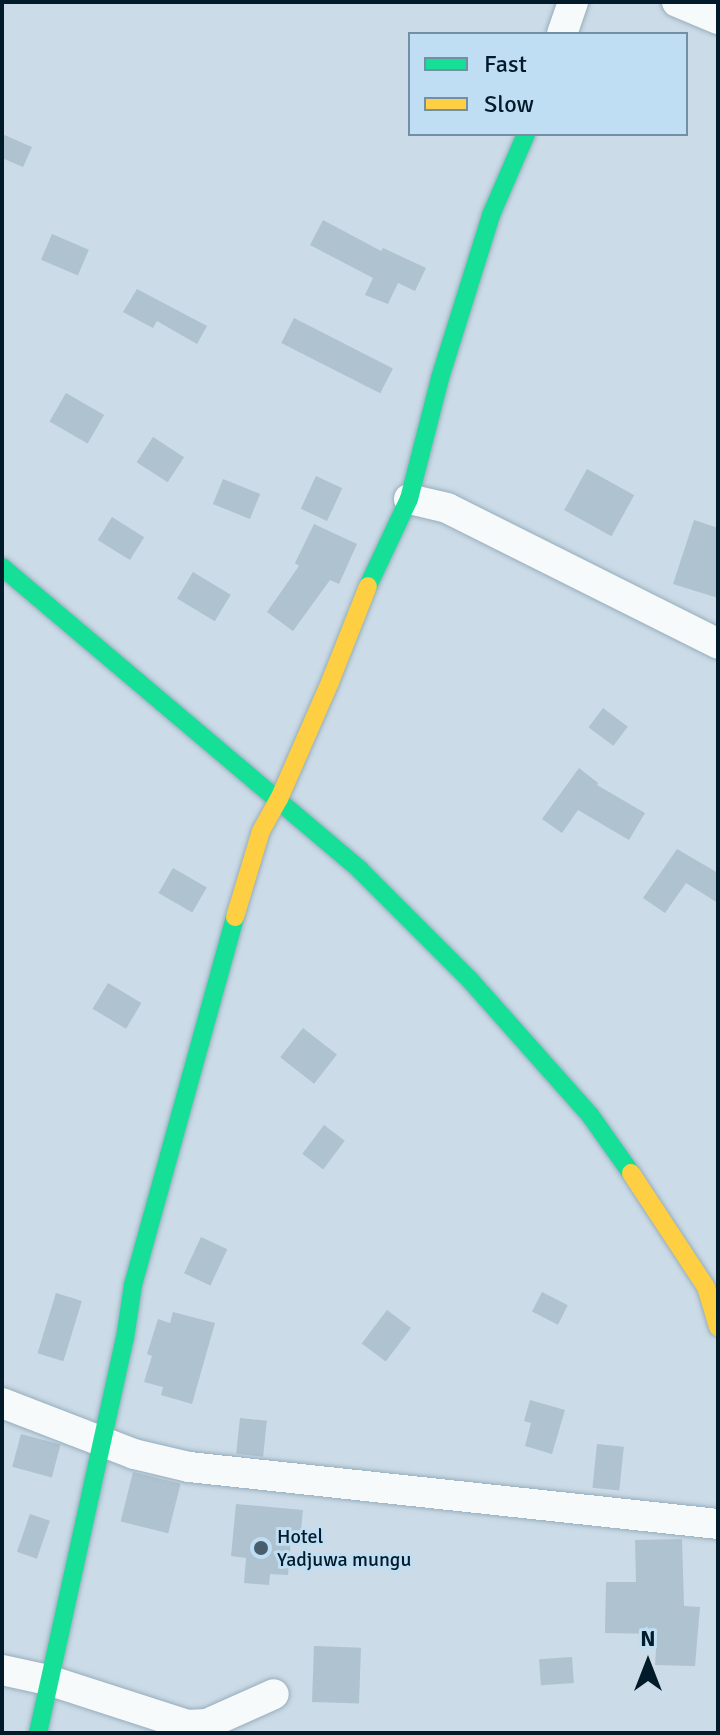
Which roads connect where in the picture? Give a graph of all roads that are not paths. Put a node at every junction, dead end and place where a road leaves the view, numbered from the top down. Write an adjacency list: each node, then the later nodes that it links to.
1 (573, 2): 4 (street)
2 (677, 2): 3 (street)
3 (718, 19)
4 (563, 32)
5 (525, 136): 6 (street)
6 (409, 499): 8 (street); 9 (street)
7 (2, 567): 9 (street)
8 (718, 644)
9 (279, 799): 10 (street); 12 (street)
10 (718, 1327)
11 (2, 1403): 12 (street)
12 (103, 1439): 13 (street); 15 (street)
13 (718, 1524)
14 (2, 1670): 15 (street)
15 (48, 1680): 17 (street); 18 (street)
16 (274, 1694): 17 (street)
17 (176, 1728)
18 (38, 1733)

